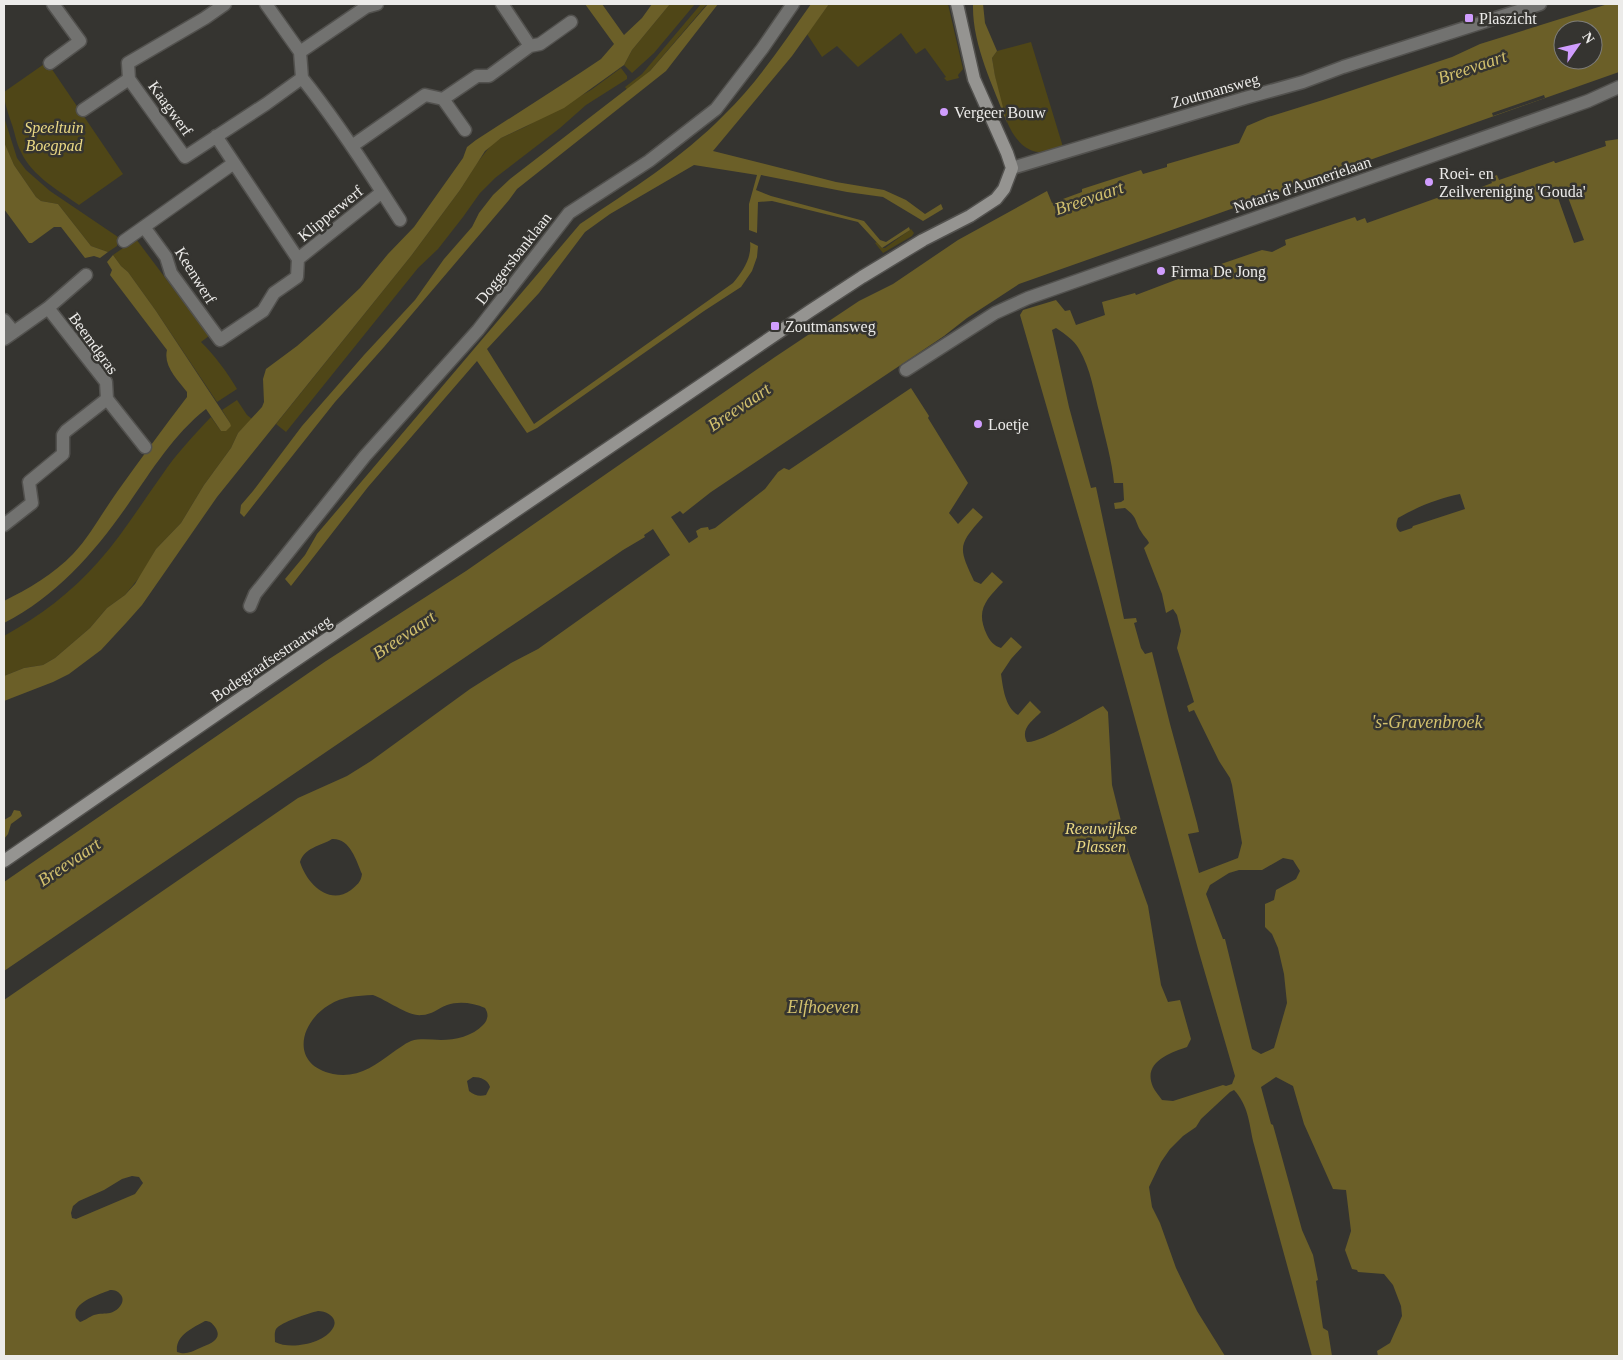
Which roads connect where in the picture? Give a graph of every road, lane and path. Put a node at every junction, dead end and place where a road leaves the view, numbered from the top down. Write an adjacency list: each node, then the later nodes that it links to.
1 (54, 4): 12 (street)
2 (225, 4): 13 (street, Kaagwerf)
3 (266, 4): 11 (street)
4 (377, 4): 11 (street)
5 (502, 4): 10 (street)
6 (793, 4): 37 (street, Doggersbanklaan)
7 (957, 4): 22 (main road)
8 (1540, 4): 22 (street, Zoutmansweg)
9 (571, 22): 10 (street)
10 (530, 46): 16 (street)
11 (300, 52): 14 (street)
12 (50, 63)
13 (129, 78): 17 (street, Kaagwerf); 19 (street, Kaagwerf)
14 (302, 78): 19 (street); 20 (street, Klipperwerf)
15 (1619, 87): 33 (street, Notaris d'Aumerielaan)
16 (444, 99): 18 (street); 20 (street)
17 (83, 110)
18 (465, 130)
19 (216, 136): 21 (street)
20 (352, 146): 23 (street, Klipperwerf)
21 (234, 163): 25 (street); 27 (street)
22 (1012, 168): 38 (main road, Bodegraafsestraatweg)
23 (382, 192): 24 (street, Klipperwerf); 27 (street, Klipperwerf)
24 (400, 220)
25 (144, 227): 26 (street); 32 (street, Keenwerf)
26 (124, 240)
27 (298, 260): 32 (street, Klipperwerf)
28 (86, 275): 29 (street, Beemdgras)
29 (48, 308): 31 (street, Beemdgras); 34 (street, Beemdgras)
30 (4, 320): 31 (street)
31 (9, 336)
32 (220, 340)
33 (906, 370)
34 (107, 399): 35 (street, Beemdgras); 36 (street, Beemdgras)
35 (145, 447)
36 (4, 525)
37 (250, 606)
38 (4, 861)

